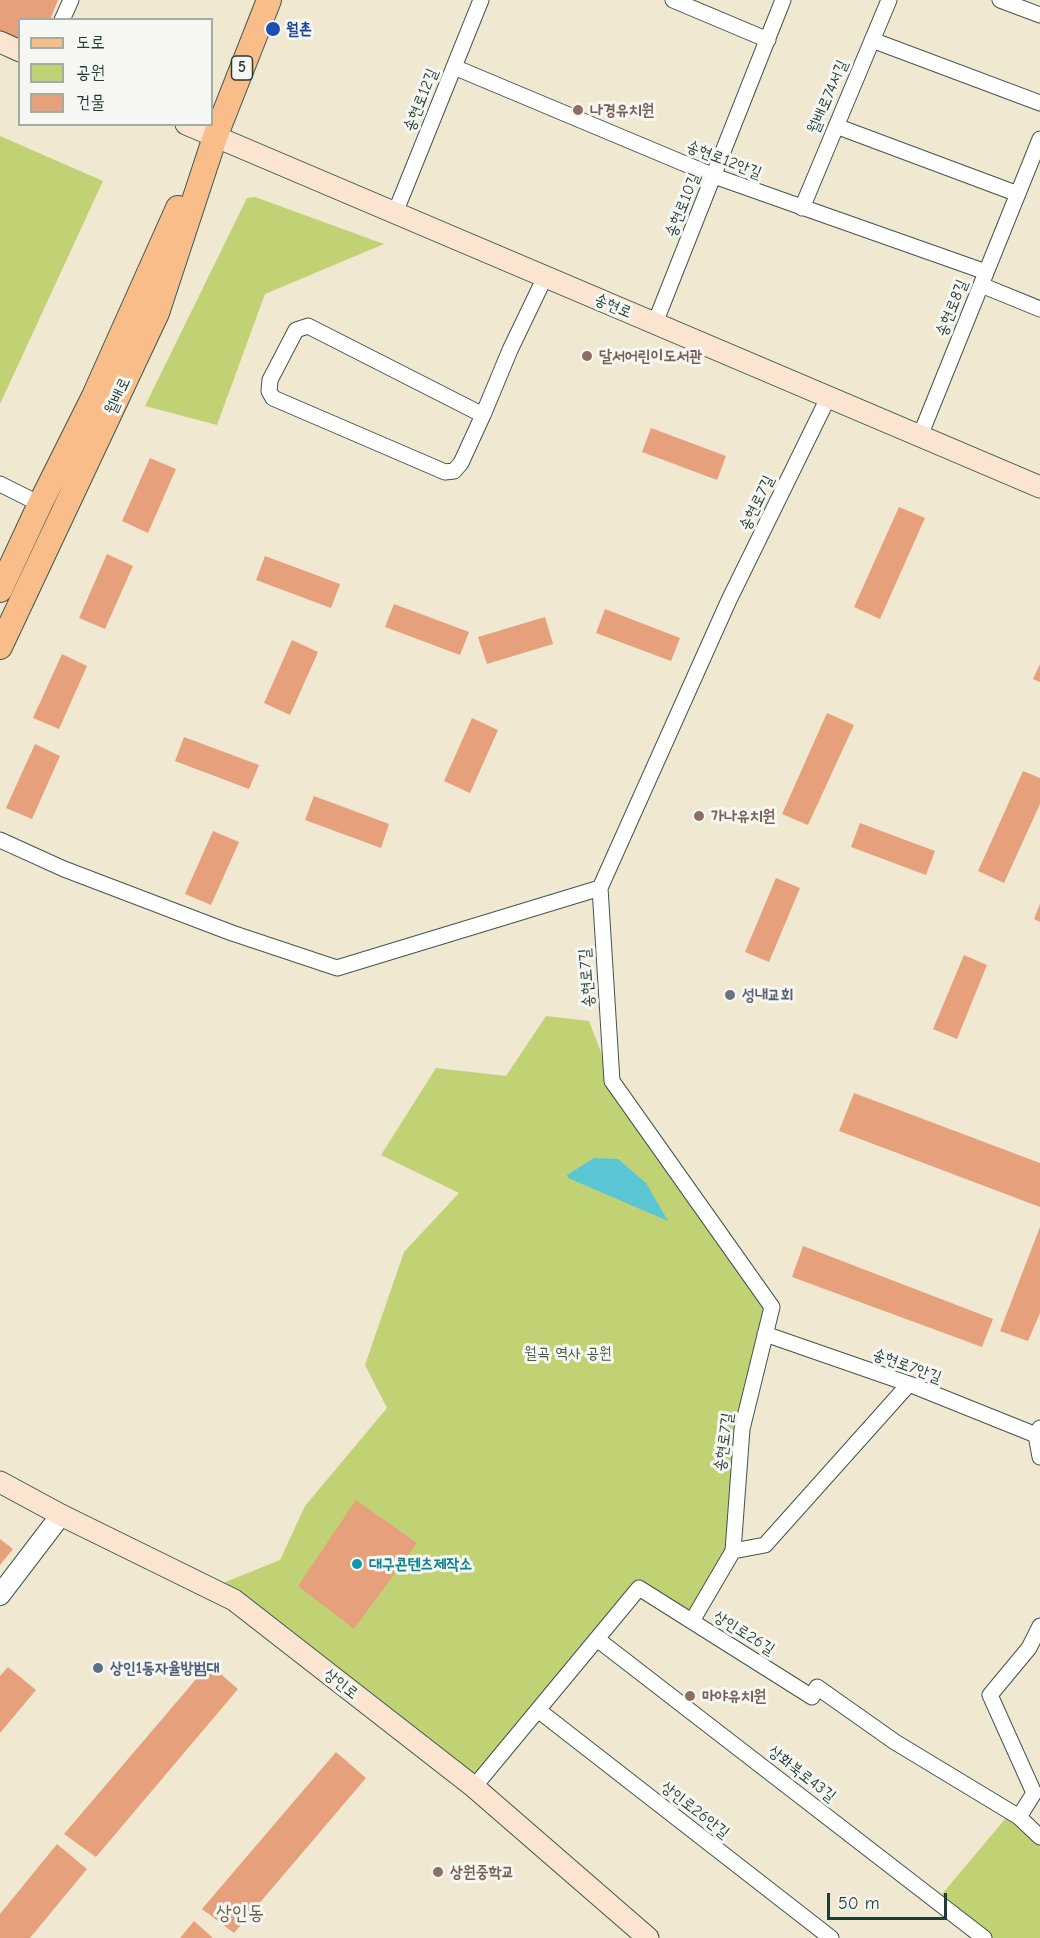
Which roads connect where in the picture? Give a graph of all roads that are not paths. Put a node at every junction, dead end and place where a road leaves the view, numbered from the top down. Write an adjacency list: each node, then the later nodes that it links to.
1 (70, 0): 9 (street)
2 (269, 0): 18 (main road, 월배로 / 5)
3 (481, 0): 14 (street, 송현로12길)
4 (673, 0): 10 (street)
5 (783, 0): 10 (street, 송현로10길)
6 (889, 0): 11 (street, 월배로74서길)
7 (1000, 0): 8 (street)
8 (1040, 15)
9 (63, 18)
10 (768, 40): 20 (street, 송현로10길)
11 (872, 40): 15 (street); 17 (street, 월배로74서길)
12 (0, 42): 13 (main road)
13 (18, 50)
14 (454, 67): 20 (street, 송현로12안길); 23 (street, 송현로12길)
15 (1040, 103)
16 (190, 126): 18 (main road, 송현로)
17 (836, 126): 21 (street); 22 (street, 월배로74서길)
18 (215, 137): 23 (main road, 송현로); 33 (main road, 월배로); 35 (main road, 월배로)
19 (1040, 139): 21 (street, 송현로8길)
20 (714, 176): 22 (street, 송현로12안길); 27 (street, 송현로10길)
21 (1018, 194): 25 (street, 송현로8길)
22 (802, 208): 25 (street, 송현로12안길)
23 (395, 213): 24 (main road, 송현로)
24 (545, 277): 27 (main road, 송현로); 29 (street)
25 (984, 278): 26 (street, 송현로12안길); 30 (street, 송현로8길)
26 (1040, 309)
27 (655, 323): 28 (main road, 송현로)
28 (828, 398): 30 (main road, 송현로); 37 (street, 송현로7길)
29 (483, 415): 29 (street)
30 (920, 436): 32 (main road, 송현로)
31 (0, 484): 33 (street)
32 (1040, 487)
33 (40, 504): 34 (main road, 월배로)
34 (0, 590)
35 (0, 647)
36 (0, 840): 37 (street)
37 (600, 888): 38 (street, 송현로7길)
38 (765, 1334): 39 (street, 송현로7안길); 44 (street, 송현로7길)
39 (909, 1384): 40 (street, 송현로7안길); 44 (street)
40 (1038, 1431): 41 (street, 송현로7안길)
41 (1040, 1457)
42 (0, 1482): 43 (main road, 상인로)
43 (61, 1515): 45 (street); 50 (main road, 상인로)
44 (733, 1551): 46 (street, 송현로7길)
45 (0, 1595)
46 (692, 1621): 48 (street, 상인로26길); 51 (street, 상인로26길)
47 (1040, 1626): 51 (street)
48 (597, 1639): 49 (street, 상인로26길); 55 (street, 상화북로43길)
49 (538, 1710): 50 (street, 상인로26길); 54 (street, 상인로26안길)
50 (474, 1787): 53 (main road, 상인로)
51 (1019, 1817): 52 (street, 상인로26길)
52 (1040, 1837)
53 (648, 1938)
54 (831, 1938)
55 (984, 1938)

